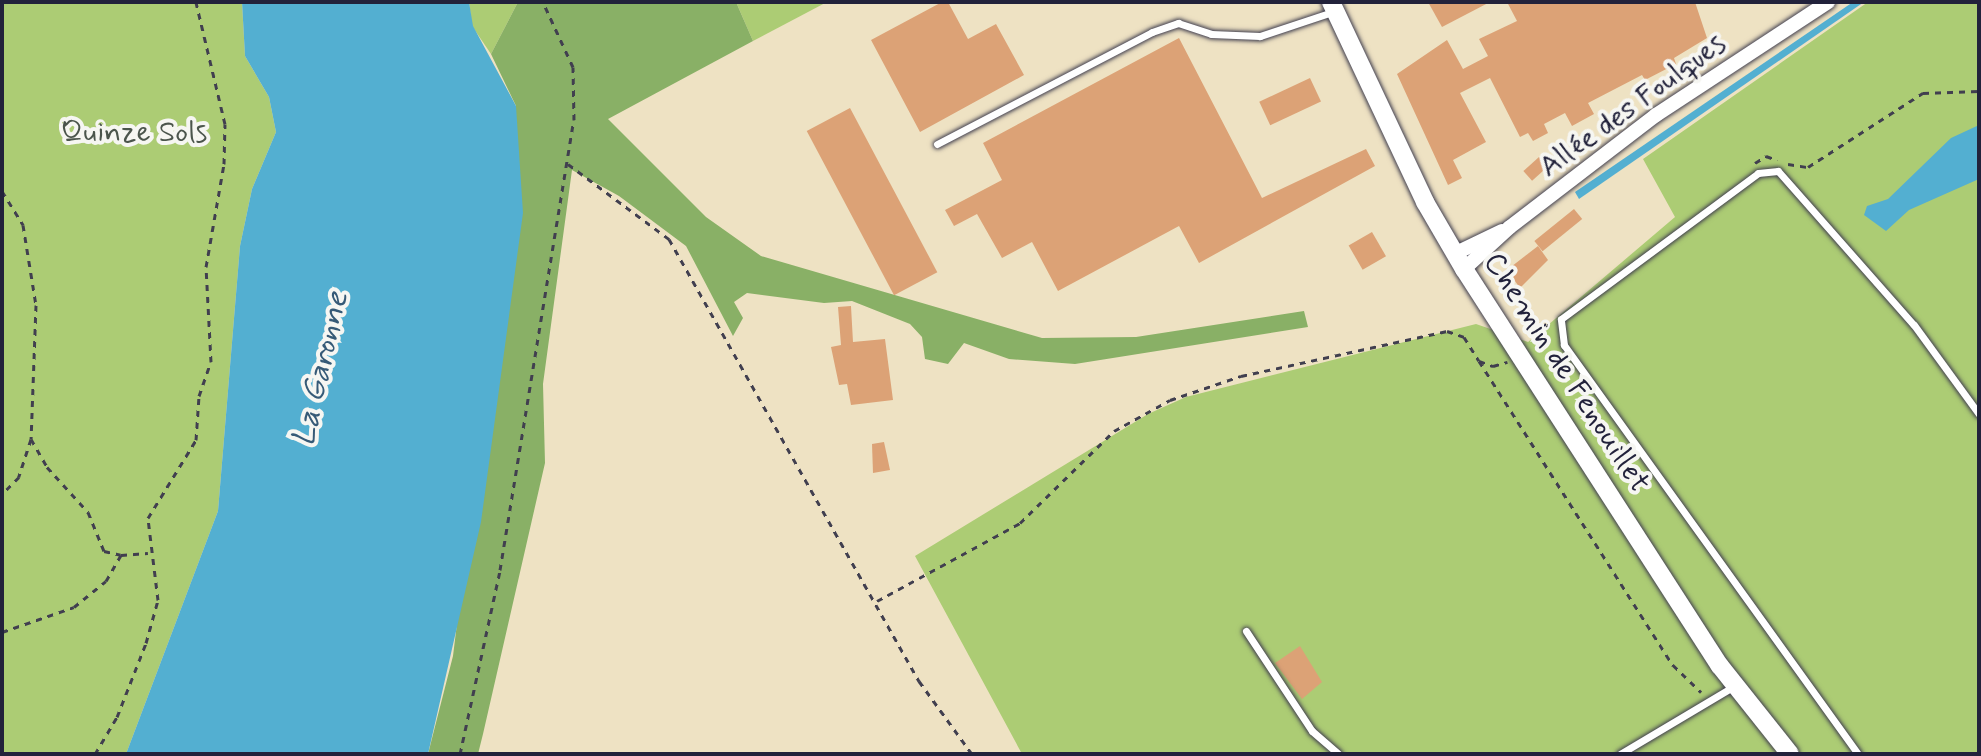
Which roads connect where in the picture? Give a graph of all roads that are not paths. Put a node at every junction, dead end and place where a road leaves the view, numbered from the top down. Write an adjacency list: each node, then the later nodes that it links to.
1 (1828, 2): 4 (street, Allée des Foulques)
2 (1333, 7): 3 (lane); 4 (street, Chemin de Fenouillet)
3 (937, 144)
4 (1459, 262): 7 (street, Chemin de Fenouillet)
5 (1979, 414): 11 (lane)
6 (1246, 631): 8 (lane)
7 (1736, 685): 9 (lane); 10 (street, Chemin de Fenouillet)
8 (1338, 754)
9 (1620, 754)
10 (1790, 754)
11 (1858, 754)

